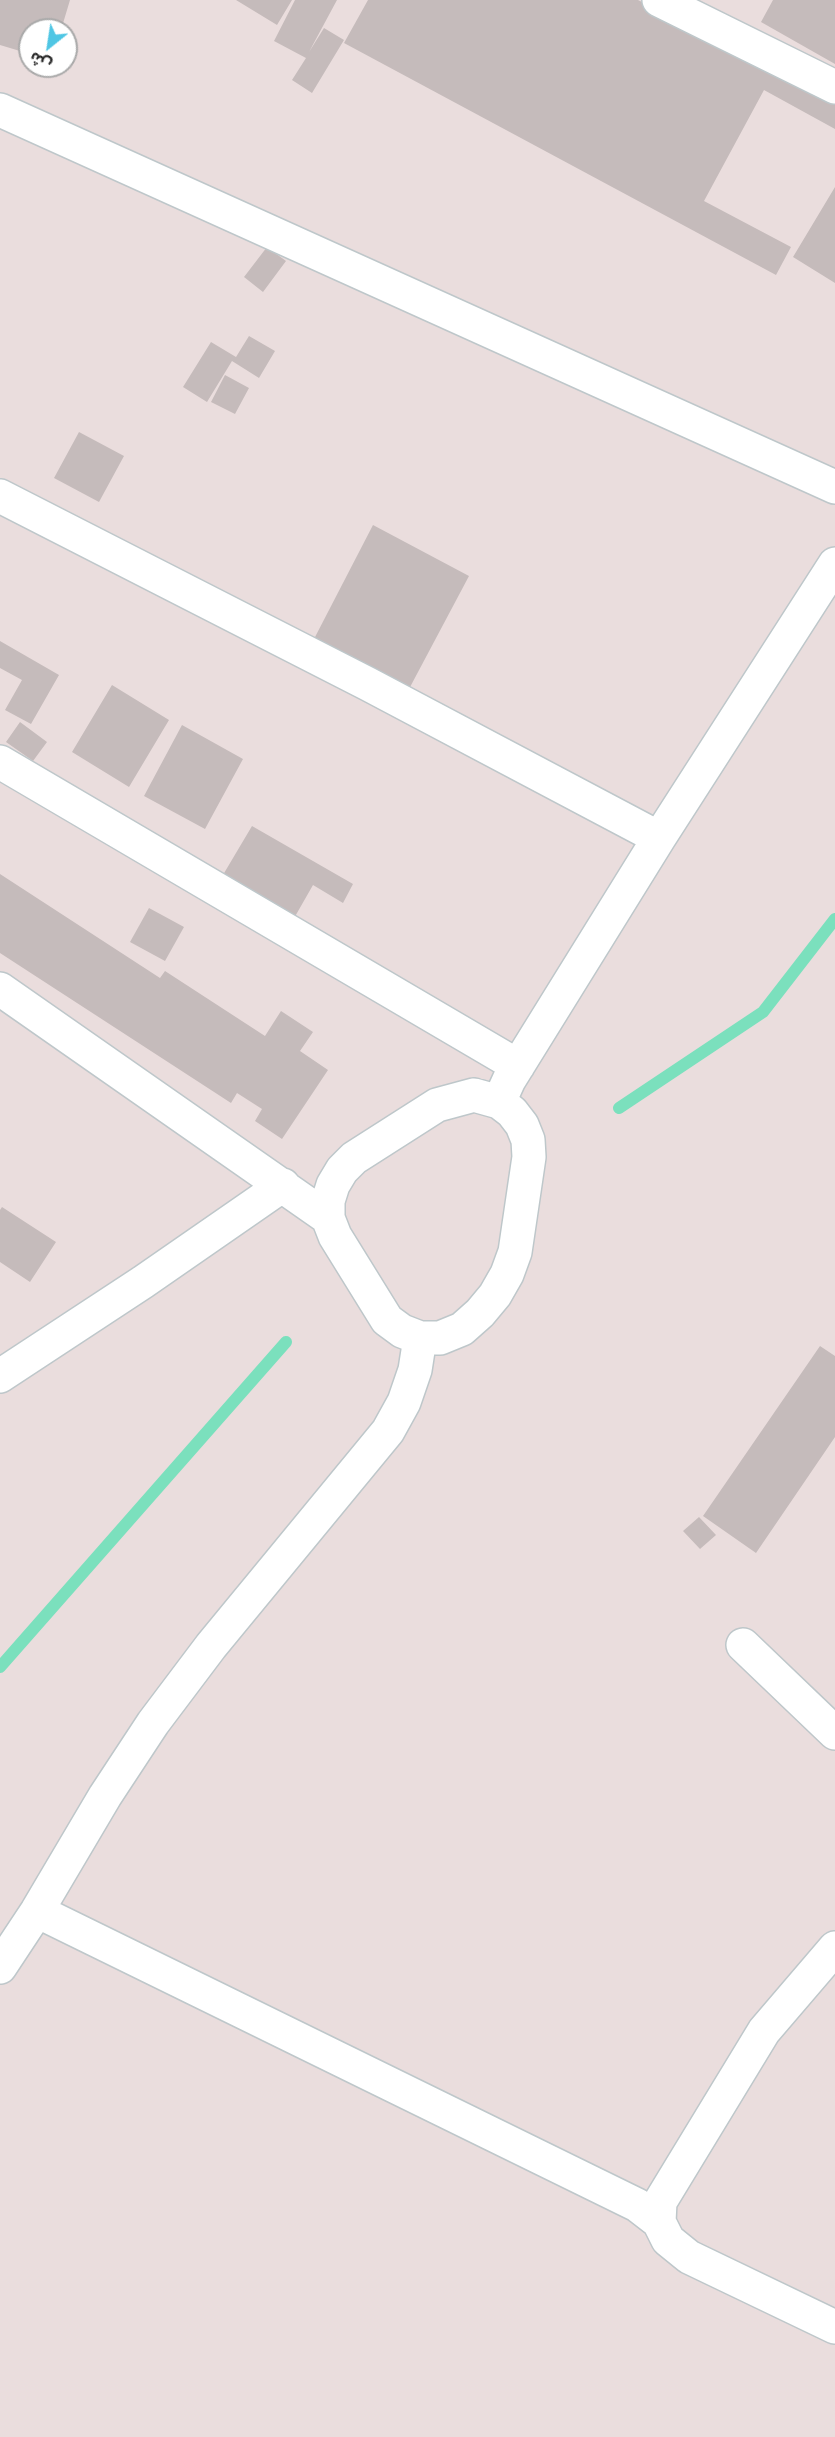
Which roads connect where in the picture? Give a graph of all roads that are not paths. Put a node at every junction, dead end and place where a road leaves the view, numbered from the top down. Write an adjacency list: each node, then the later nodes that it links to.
1 (659, 0): 2 (street)
2 (835, 87)
3 (0, 110): 4 (street)
4 (835, 487)
5 (0, 496): 8 (street)
6 (835, 564): 8 (street)
7 (0, 762): 10 (street)
8 (659, 838): 10 (street)
9 (0, 989): 12 (street)
10 (518, 1066): 11 (street)
11 (499, 1102): 13 (street); 14 (street)
12 (283, 1185): 13 (street); 15 (street)
13 (328, 1218): 14 (street)
14 (420, 1338): 18 (street)
15 (0, 1376)
16 (743, 1645): 17 (street)
17 (835, 1733)
18 (38, 1911): 20 (street); 21 (street)
19 (835, 1948): 21 (street)
20 (0, 1967)
21 (659, 2222): 22 (street)
22 (835, 2327)

